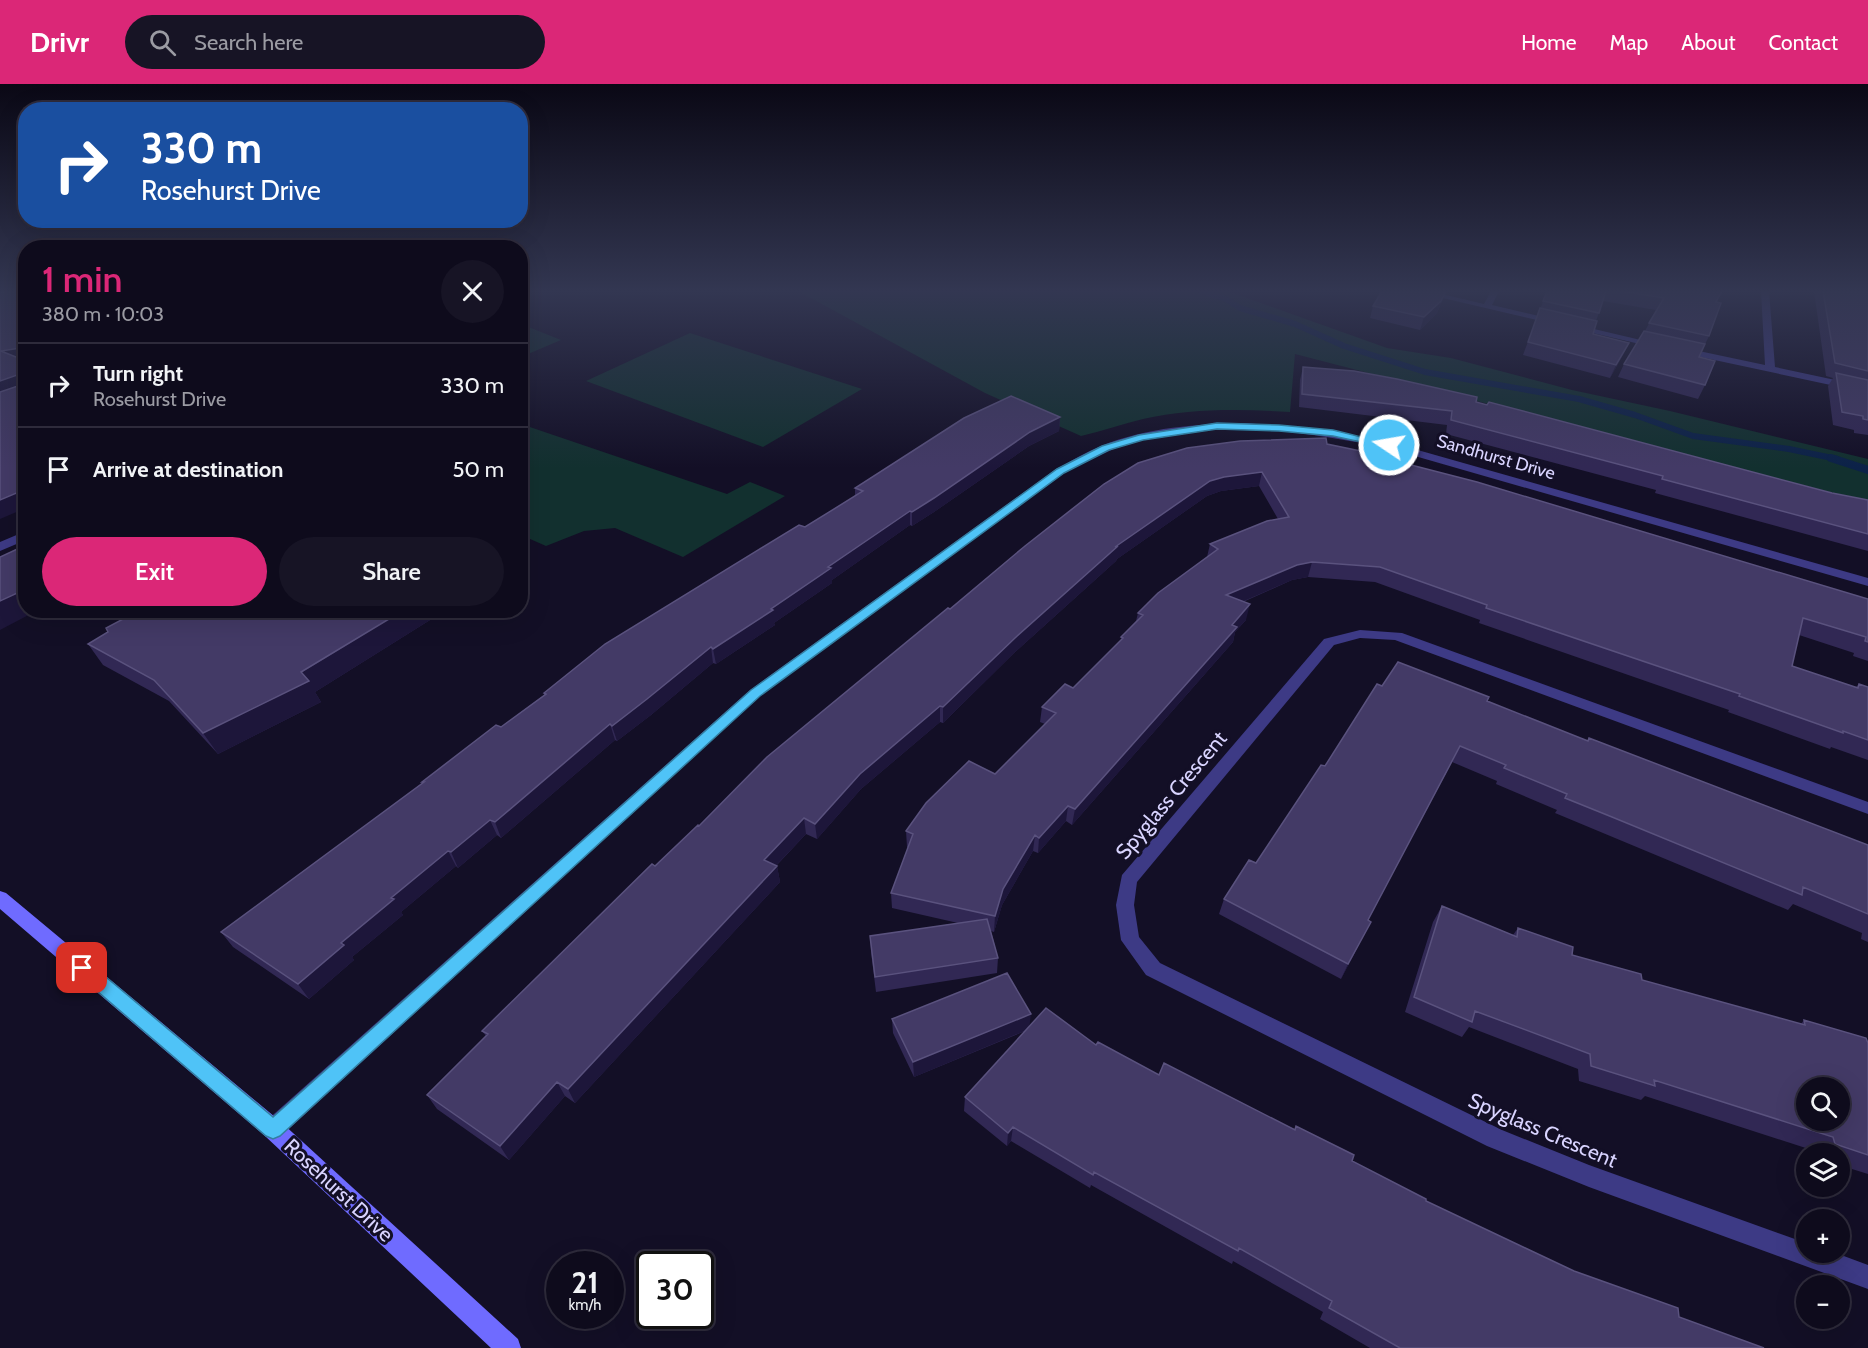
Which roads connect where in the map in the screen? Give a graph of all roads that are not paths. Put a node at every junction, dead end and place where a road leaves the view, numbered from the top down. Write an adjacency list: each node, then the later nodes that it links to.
1 (1680, 350): 3 (street)
2 (1769, 350): 3 (street)
3 (1770, 370): 4 (street)
4 (1868, 390)
5 (18, 539): 6 (street)
6 (0, 547)
7 (1868, 582): 10 (street, Sandhurst Drive)
8 (1868, 808): 11 (street, Spyglass Crescent)
9 (0, 898): 10 (street, Rosehurst Drive)
10 (273, 1129): 12 (street, Rosehurst Drive)
11 (1868, 1277)
12 (509, 1348)

